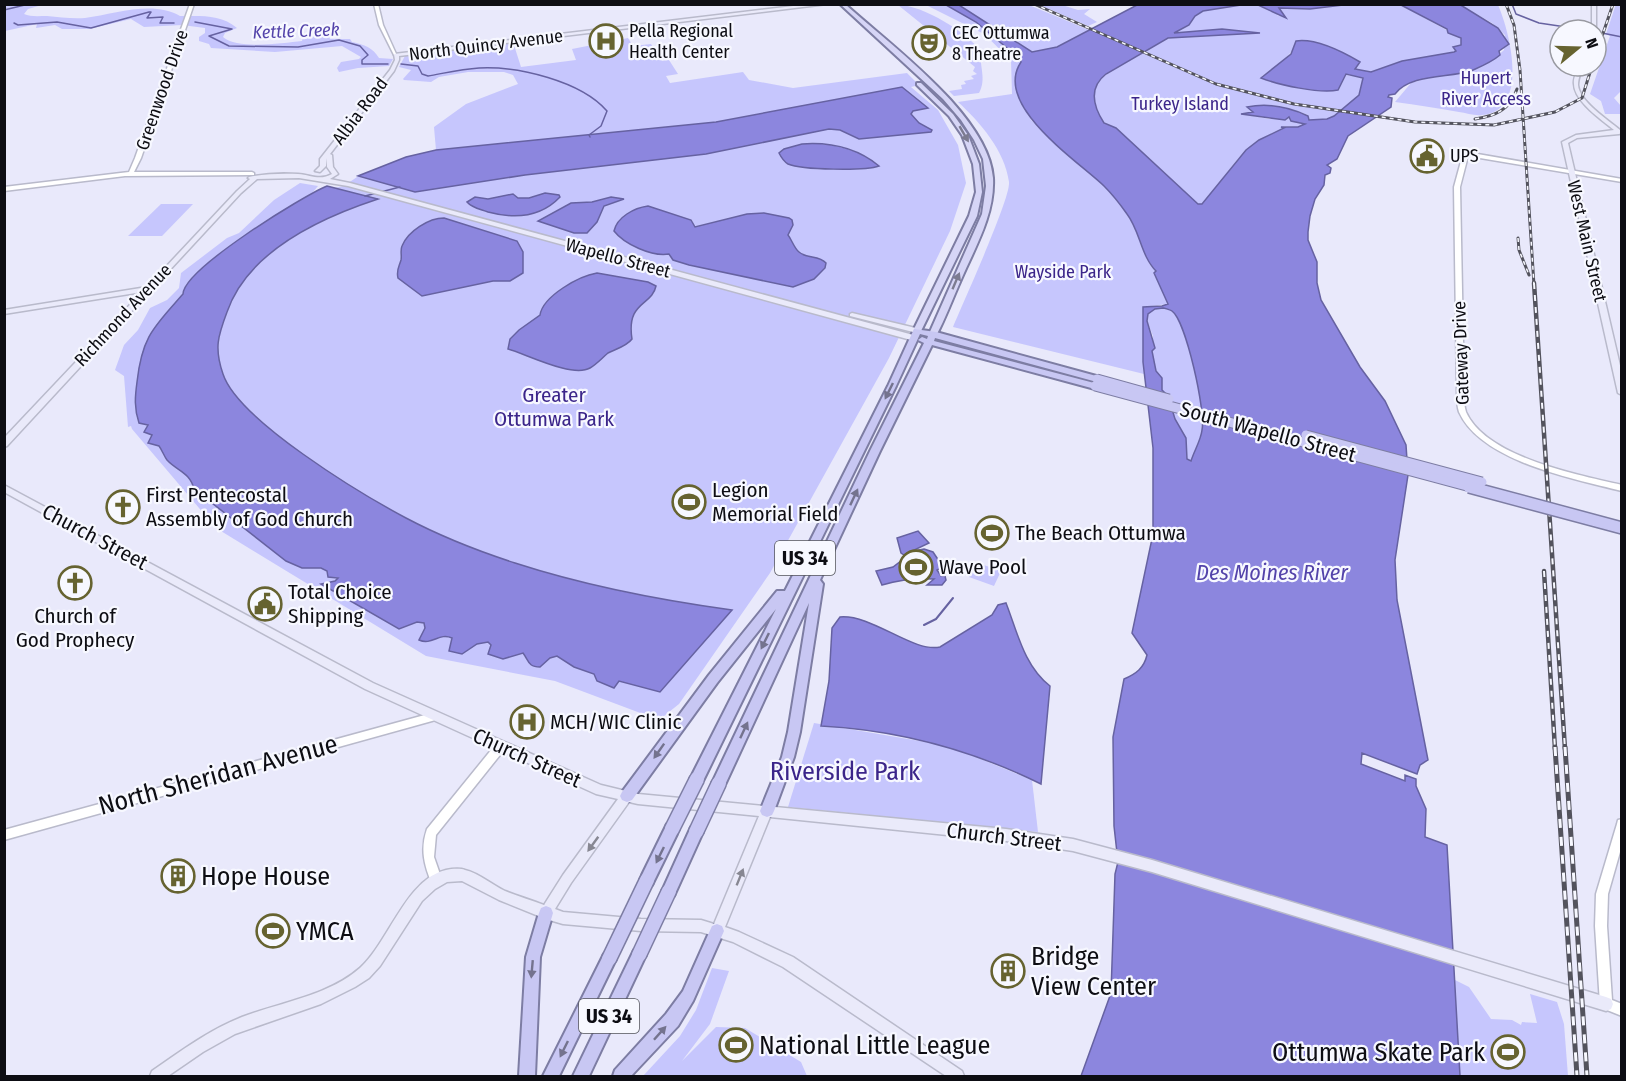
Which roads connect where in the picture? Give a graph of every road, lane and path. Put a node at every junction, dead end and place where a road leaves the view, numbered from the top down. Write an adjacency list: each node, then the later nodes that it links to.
1 (192, 4): 17 (street, Greenwood Drive)
2 (376, 4): 6 (street, Albia Road)
3 (825, 4): 6 (main road, North Quincy Avenue)
4 (832, 4): 7 (main road)
5 (842, 4): 26 (main road, US 34, one-way to 5)
6 (397, 58): 13 (main road, Albia Road)
7 (891, 58)
8 (1577, 78): 10 (main road)
9 (915, 80): 25 (main road, US 34, one-way to 25)
10 (1605, 120): 11 (main road); 12 (main road)
11 (1596, 133): 12 (main road, West Main Street); 16 (main road, West Main Street)
12 (1621, 134)
13 (329, 152): 14 (main road, Albia Road); 15 (main road, Albia Road)
14 (317, 172): 15 (main road); 18 (main road); 19 (main road, Albia Road)
15 (333, 172): 20 (main road); 25 (main road, Wapello Street)
16 (1570, 172): 21 (street); 28 (main road, West Main Street); 31 (street, Gateway Drive)
17 (130, 174): 18 (street); 22 (street)
18 (254, 176): 19 (main road, Wapello Street); 23 (main road, Richmond Avenue)
19 (312, 177): 20 (main road, Wapello Street)
20 (322, 180): 25 (main road, Wapello Street)
21 (1622, 181)
22 (4, 189)
23 (147, 289): 24 (main road); 29 (main road, Richmond Avenue)
24 (4, 312)
25 (915, 334): 26 (highway, South Wapello Street); 34 (highway, US 34, one-way to 34)
26 (931, 338): 27 (highway, South Wapello Street); 35 (highway, US 34, one-way to 26)
27 (1096, 382): 32 (highway, South Wapello Street, bridge); 33 (highway, South Wapello Street, bridge)
28 (1622, 393)
29 (4, 444)
30 (4, 488): 36 (main road, Church Street)
31 (1622, 489)
32 (1622, 521)
33 (1622, 528)
34 (807, 553): 38 (highway, one-way to 38); 49 (highway, US 34, one-way to 49, bridge)
35 (824, 561): 39 (highway); 50 (highway, US 34, one-way to 35, bridge)
36 (432, 717): 37 (main road, Church Street); 41 (street, North Sheridan Avenue)
37 (500, 747): 38 (main road, Church Street); 42 (street)
38 (627, 796): 39 (main road, Church Street); 43 (main road, one-way to 43)
39 (767, 811): 44 (main road, one-way to 39); 45 (main road, Church Street)
40 (1622, 824): 45 (street)
41 (4, 835)
42 (436, 880): 43 (main road); 47 (main road)
43 (546, 913): 44 (main road); 48 (highway, one-way to 48)
44 (717, 931): 51 (highway, one-way to 44); 52 (main road)
45 (1606, 1004): 46 (street)
46 (1622, 1010)
47 (157, 1077)
48 (527, 1077)
49 (551, 1077)
50 (580, 1077)
51 (621, 1077)
52 (957, 1077)

